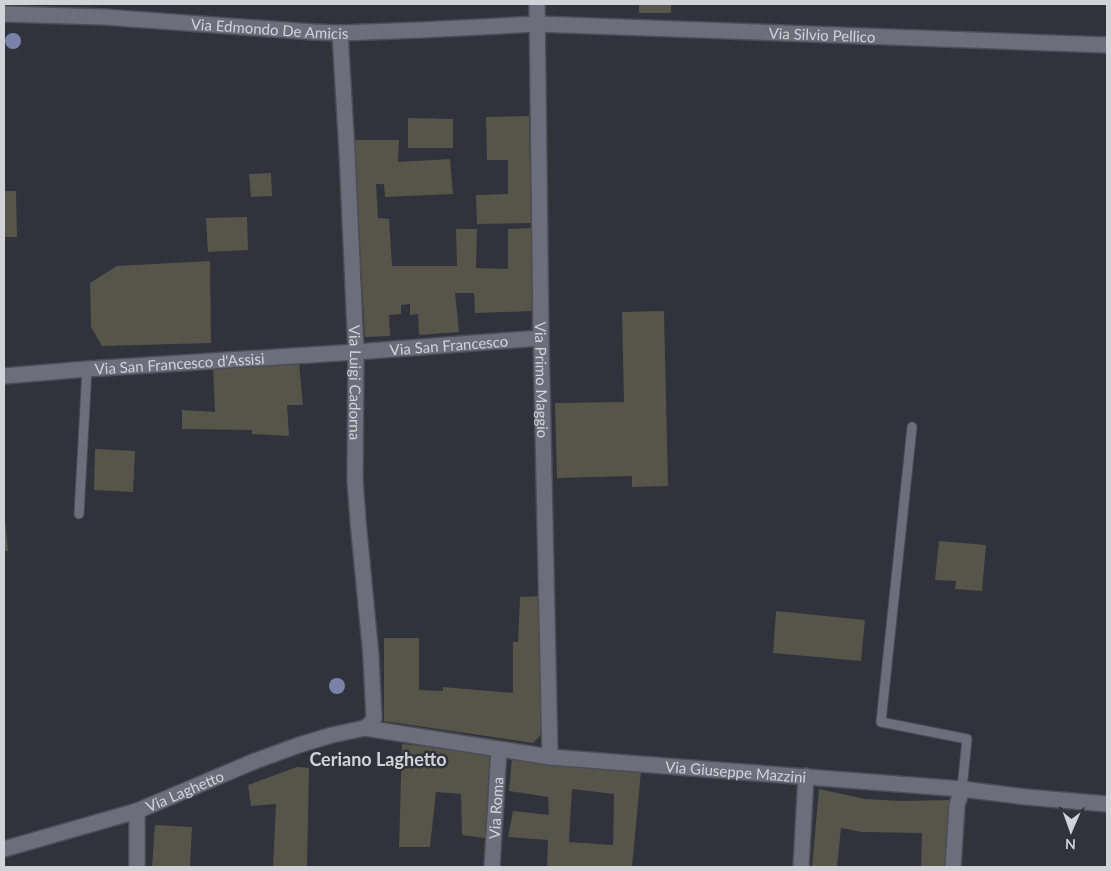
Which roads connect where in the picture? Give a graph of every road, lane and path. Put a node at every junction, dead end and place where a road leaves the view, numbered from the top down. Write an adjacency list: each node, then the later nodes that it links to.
1 (537, 4): 3 (street, Via Primo Maggio)
2 (4, 14): 4 (street, Via Edmondo De Amicis)
3 (537, 24): 4 (street, Via Edmondo De Amicis); 5 (street, Via Silvio Pellico); 6 (street, Via Primo Maggio)
4 (340, 33): 7 (street, Via Luigi Cadorna)
5 (1107, 45)
6 (541, 338): 7 (street, Via San Francesco); 14 (street, Via Primo Maggio)
7 (356, 352): 8 (street, Via San Francesco d'Assisi); 12 (street, Via Luigi Cadorna)
8 (86, 369): 9 (street, Via San Francesco d'Assisi); 11 (lane)
9 (4, 376)
10 (912, 427): 16 (lane)
11 (79, 514)
12 (365, 728): 13 (street, Via Giuseppe Mazzini); 18 (street, Via Laghetto)
13 (499, 749): 14 (street, Via Giuseppe Mazzini); 21 (street, Via Roma)
14 (550, 757): 15 (street, Via Giuseppe Mazzini)
15 (806, 776): 16 (street, Via Giuseppe Mazzini); 22 (street)
16 (962, 789): 17 (street, Via Giuseppe Mazzini); 23 (street)
17 (1107, 804)
18 (137, 811): 19 (street, Via Laghetto); 20 (street)
19 (4, 849)
20 (137, 867)
21 (492, 867)
22 (801, 867)
23 (953, 867)

